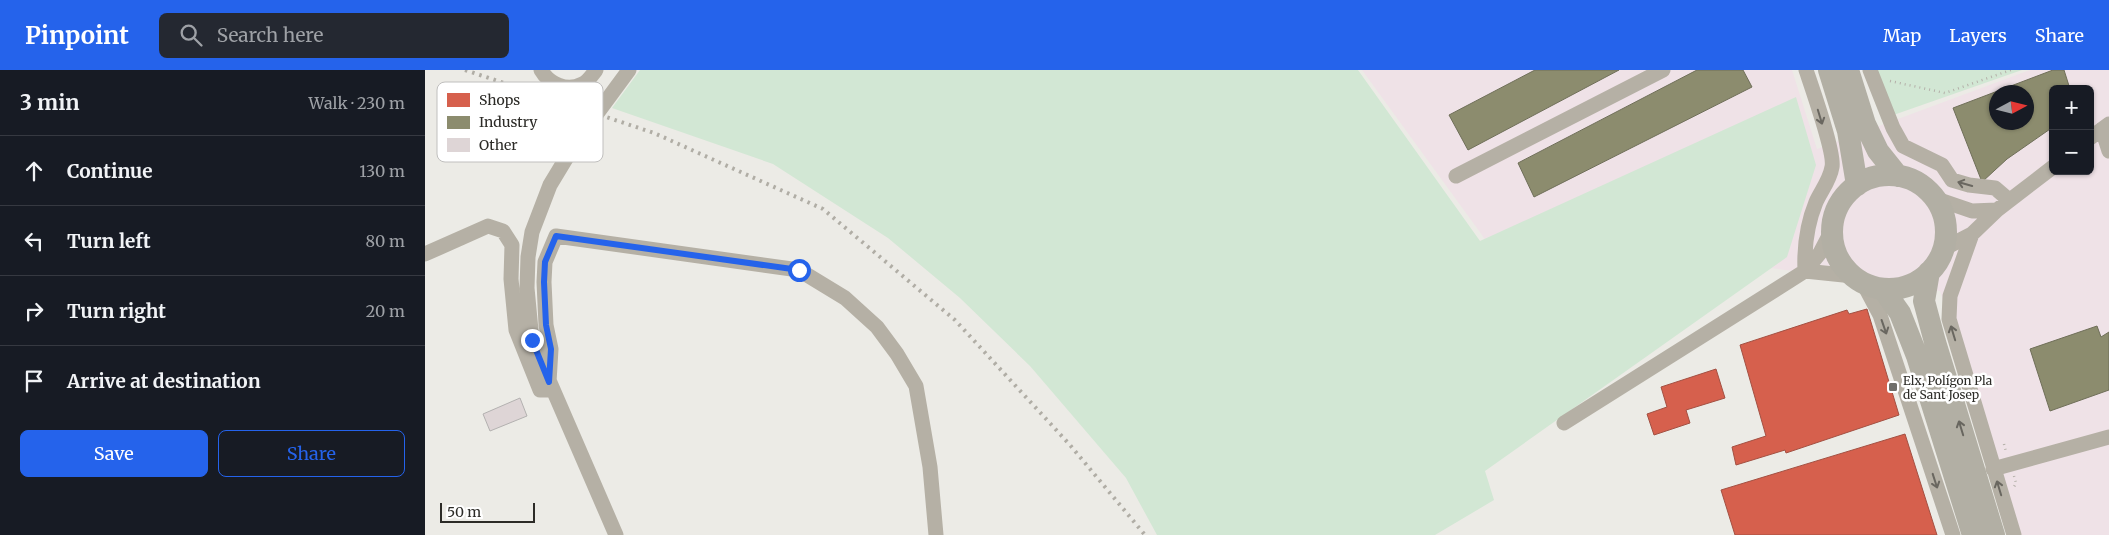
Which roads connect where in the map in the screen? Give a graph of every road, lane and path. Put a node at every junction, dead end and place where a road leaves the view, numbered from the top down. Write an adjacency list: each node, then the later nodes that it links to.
1 (541, 70): 12 (street)
2 (596, 70): 13 (street)
3 (629, 70): 14 (street)
4 (1663, 70): 20 (street)
5 (1806, 70): 29 (street, one-way to 29)
6 (1821, 70): 15 (street)
7 (1829, 70): 15 (highway)
8 (1848, 70): 21 (highway)
9 (1870, 70): 24 (street, one-way to 9)
10 (2011, 70): 11 (path)
11 (1890, 81)
12 (554, 82)
13 (586, 82)
14 (603, 105)
15 (1841, 106): 22 (highway)
16 (2100, 130): 17 (street)
17 (2109, 151)
18 (564, 162): 32 (street)
19 (2049, 170): 24 (street)
20 (1456, 176)
21 (1898, 176): 22 (highway); 23 (highway)
22 (1857, 185): 25 (highway)
23 (1934, 198): 24 (street); 27 (highway)
24 (2003, 205): 26 (street)
25 (1832, 230): 29 (street); 31 (highway)
26 (1972, 234): 27 (street); 35 (street, one-way to 26)
27 (1943, 249): 30 (highway)
28 (425, 254): 32 (street)
29 (1805, 271): 31 (street); 33 (street)
30 (1929, 272): 31 (highway); 37 (highway, one-way to 30)
31 (1866, 282): 36 (highway); 40 (street, one-way to 40)
32 (551, 386): 38 (street); 39 (street)
33 (1564, 423)
34 (2109, 437): 35 (street)
35 (1993, 469): 45 (street, one-way to 35)
36 (1957, 484): 41 (street); 42 (highway)
37 (1981, 491): 43 (highway); 44 (highway)
38 (616, 535)
39 (936, 535)
40 (1953, 535)
41 (1966, 535)
42 (1973, 535)
43 (1994, 535)
44 (2003, 535)
45 (2014, 535)

